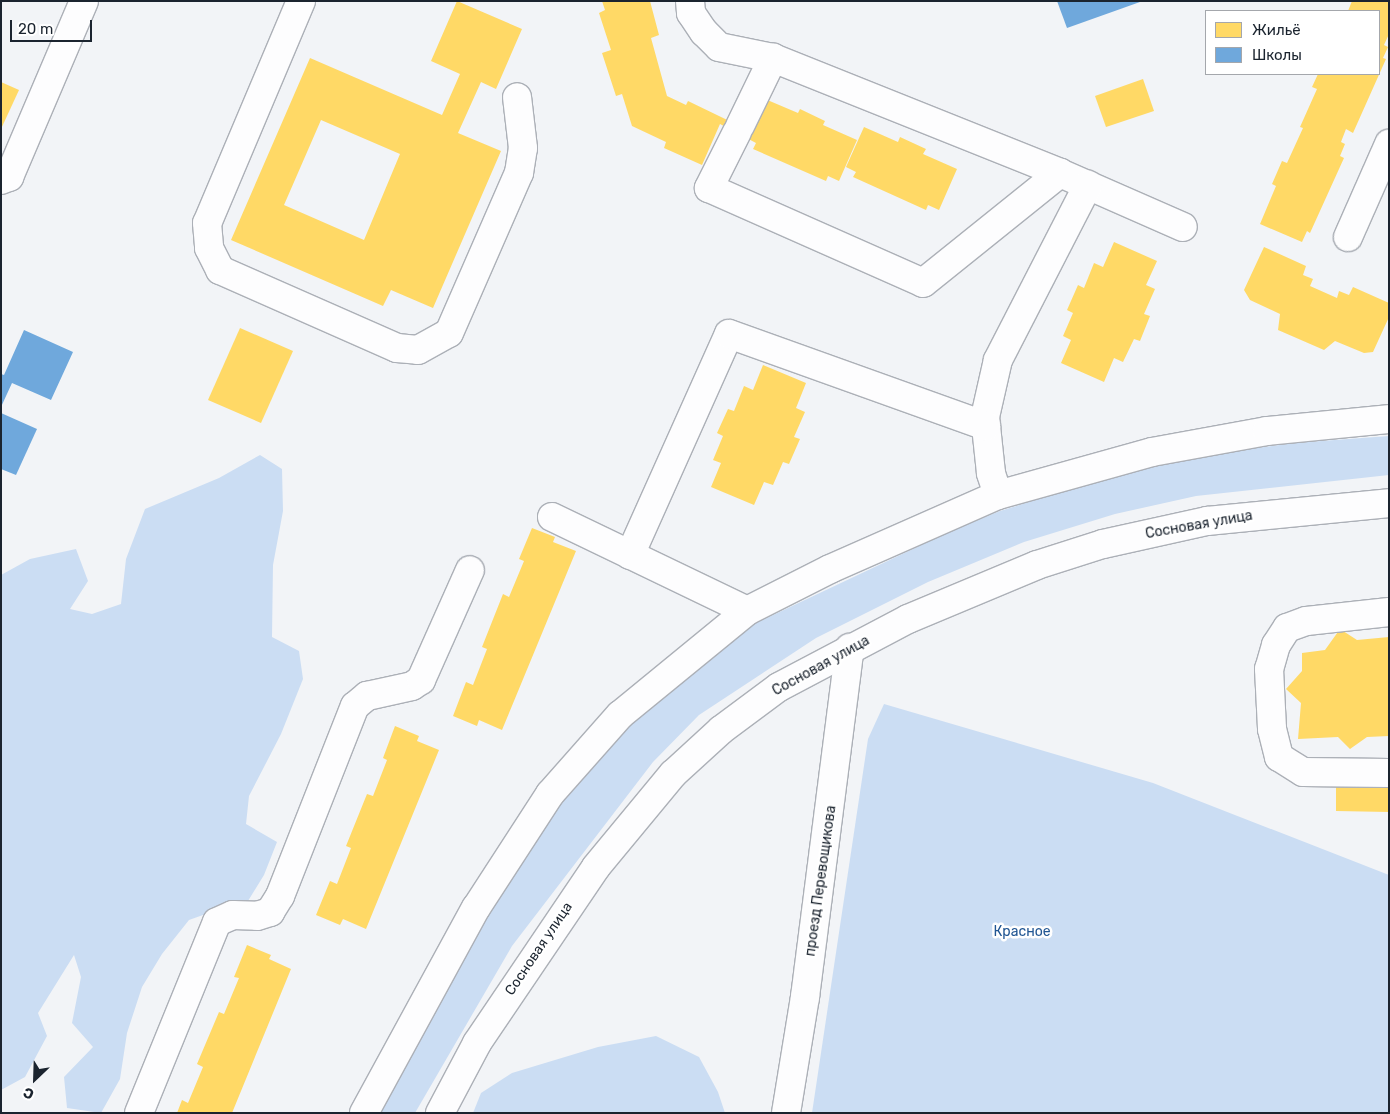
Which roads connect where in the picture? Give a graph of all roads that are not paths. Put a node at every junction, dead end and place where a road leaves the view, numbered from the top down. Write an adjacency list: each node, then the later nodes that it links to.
1 (84, 1): 8 (street)
2 (301, 1): 5 (street)
3 (690, 1): 4 (street)
4 (773, 58): 7 (street); 7 (street)
5 (517, 96)
6 (1389, 144): 11 (street)
7 (1060, 173): 9 (street)
8 (1, 180)
9 (1088, 185): 10 (street); 13 (street)
10 (1183, 227)
11 (1348, 237)
12 (1389, 419): 14 (street)
13 (986, 426): 14 (street); 17 (street)
14 (998, 495): 19 (street)
15 (1389, 503): 21 (street, Сосновая улица)
16 (552, 517): 17 (street)
17 (630, 555): 19 (street)
18 (470, 570): 23 (street)
19 (747, 611): 24 (street)
20 (1389, 612): 22 (street)
21 (850, 648): 25 (street, Сосновая улица); 26 (street, проезд Перевощикова)
22 (1389, 773)
23 (139, 1113)
24 (364, 1113)
25 (440, 1113)
26 (786, 1113)

